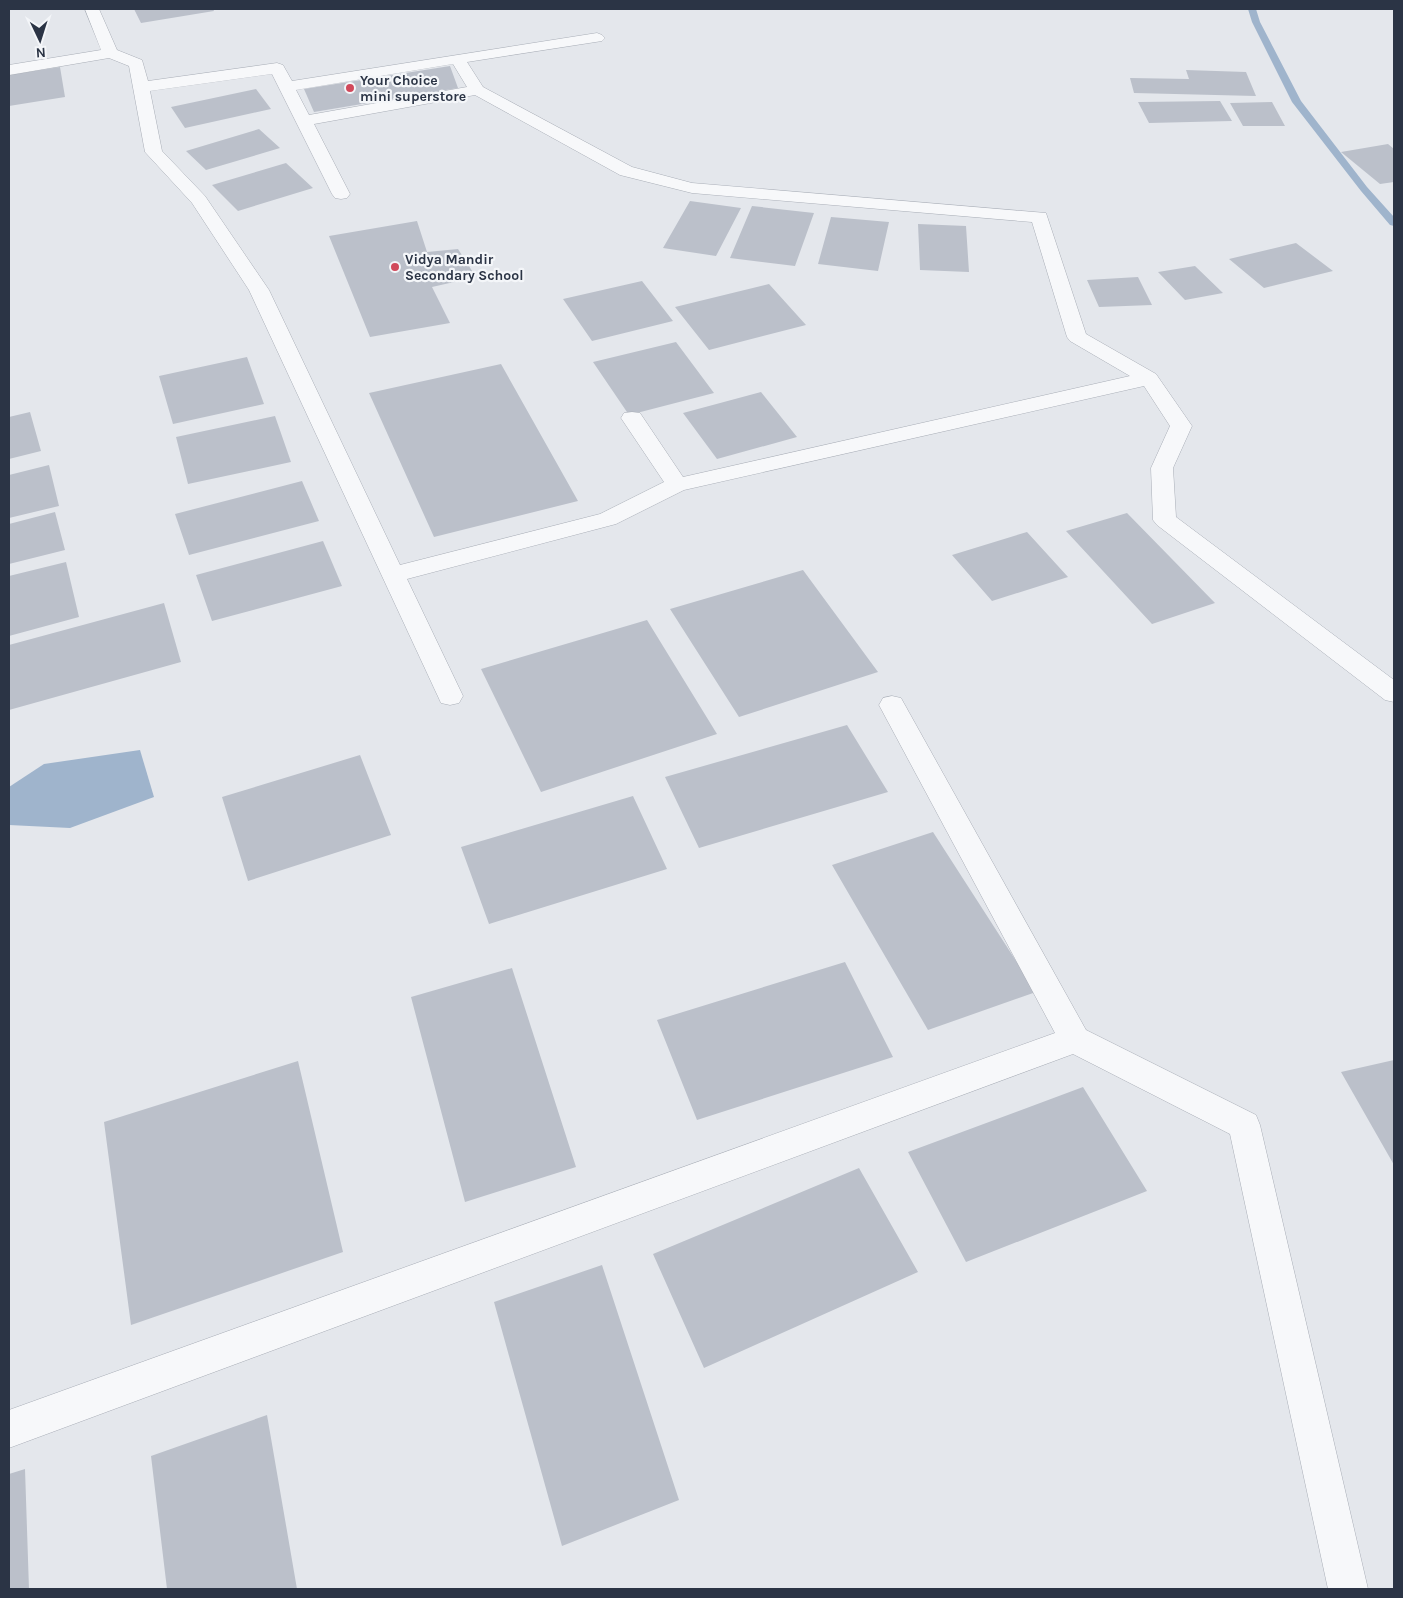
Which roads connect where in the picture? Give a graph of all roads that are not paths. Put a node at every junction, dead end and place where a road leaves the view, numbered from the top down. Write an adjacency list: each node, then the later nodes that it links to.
1 (92, 9): 3 (street)
2 (597, 38): 4 (street)
3 (110, 53): 5 (street); 6 (street)
4 (457, 59): 7 (street); 8 (street)
5 (9, 70)
6 (142, 87): 7 (street); 14 (street)
7 (287, 87): 9 (street)
8 (477, 90): 9 (street); 11 (street)
9 (304, 121): 10 (street)
10 (341, 194)
11 (1149, 378): 13 (street); 15 (street)
12 (632, 418): 13 (street)
13 (677, 485): 14 (street)
14 (392, 575): 16 (street)
15 (1394, 692)
16 (450, 696)
17 (892, 705): 18 (street)
18 (1075, 1040): 19 (street); 20 (street)
19 (9, 1429)
20 (1348, 1589)

